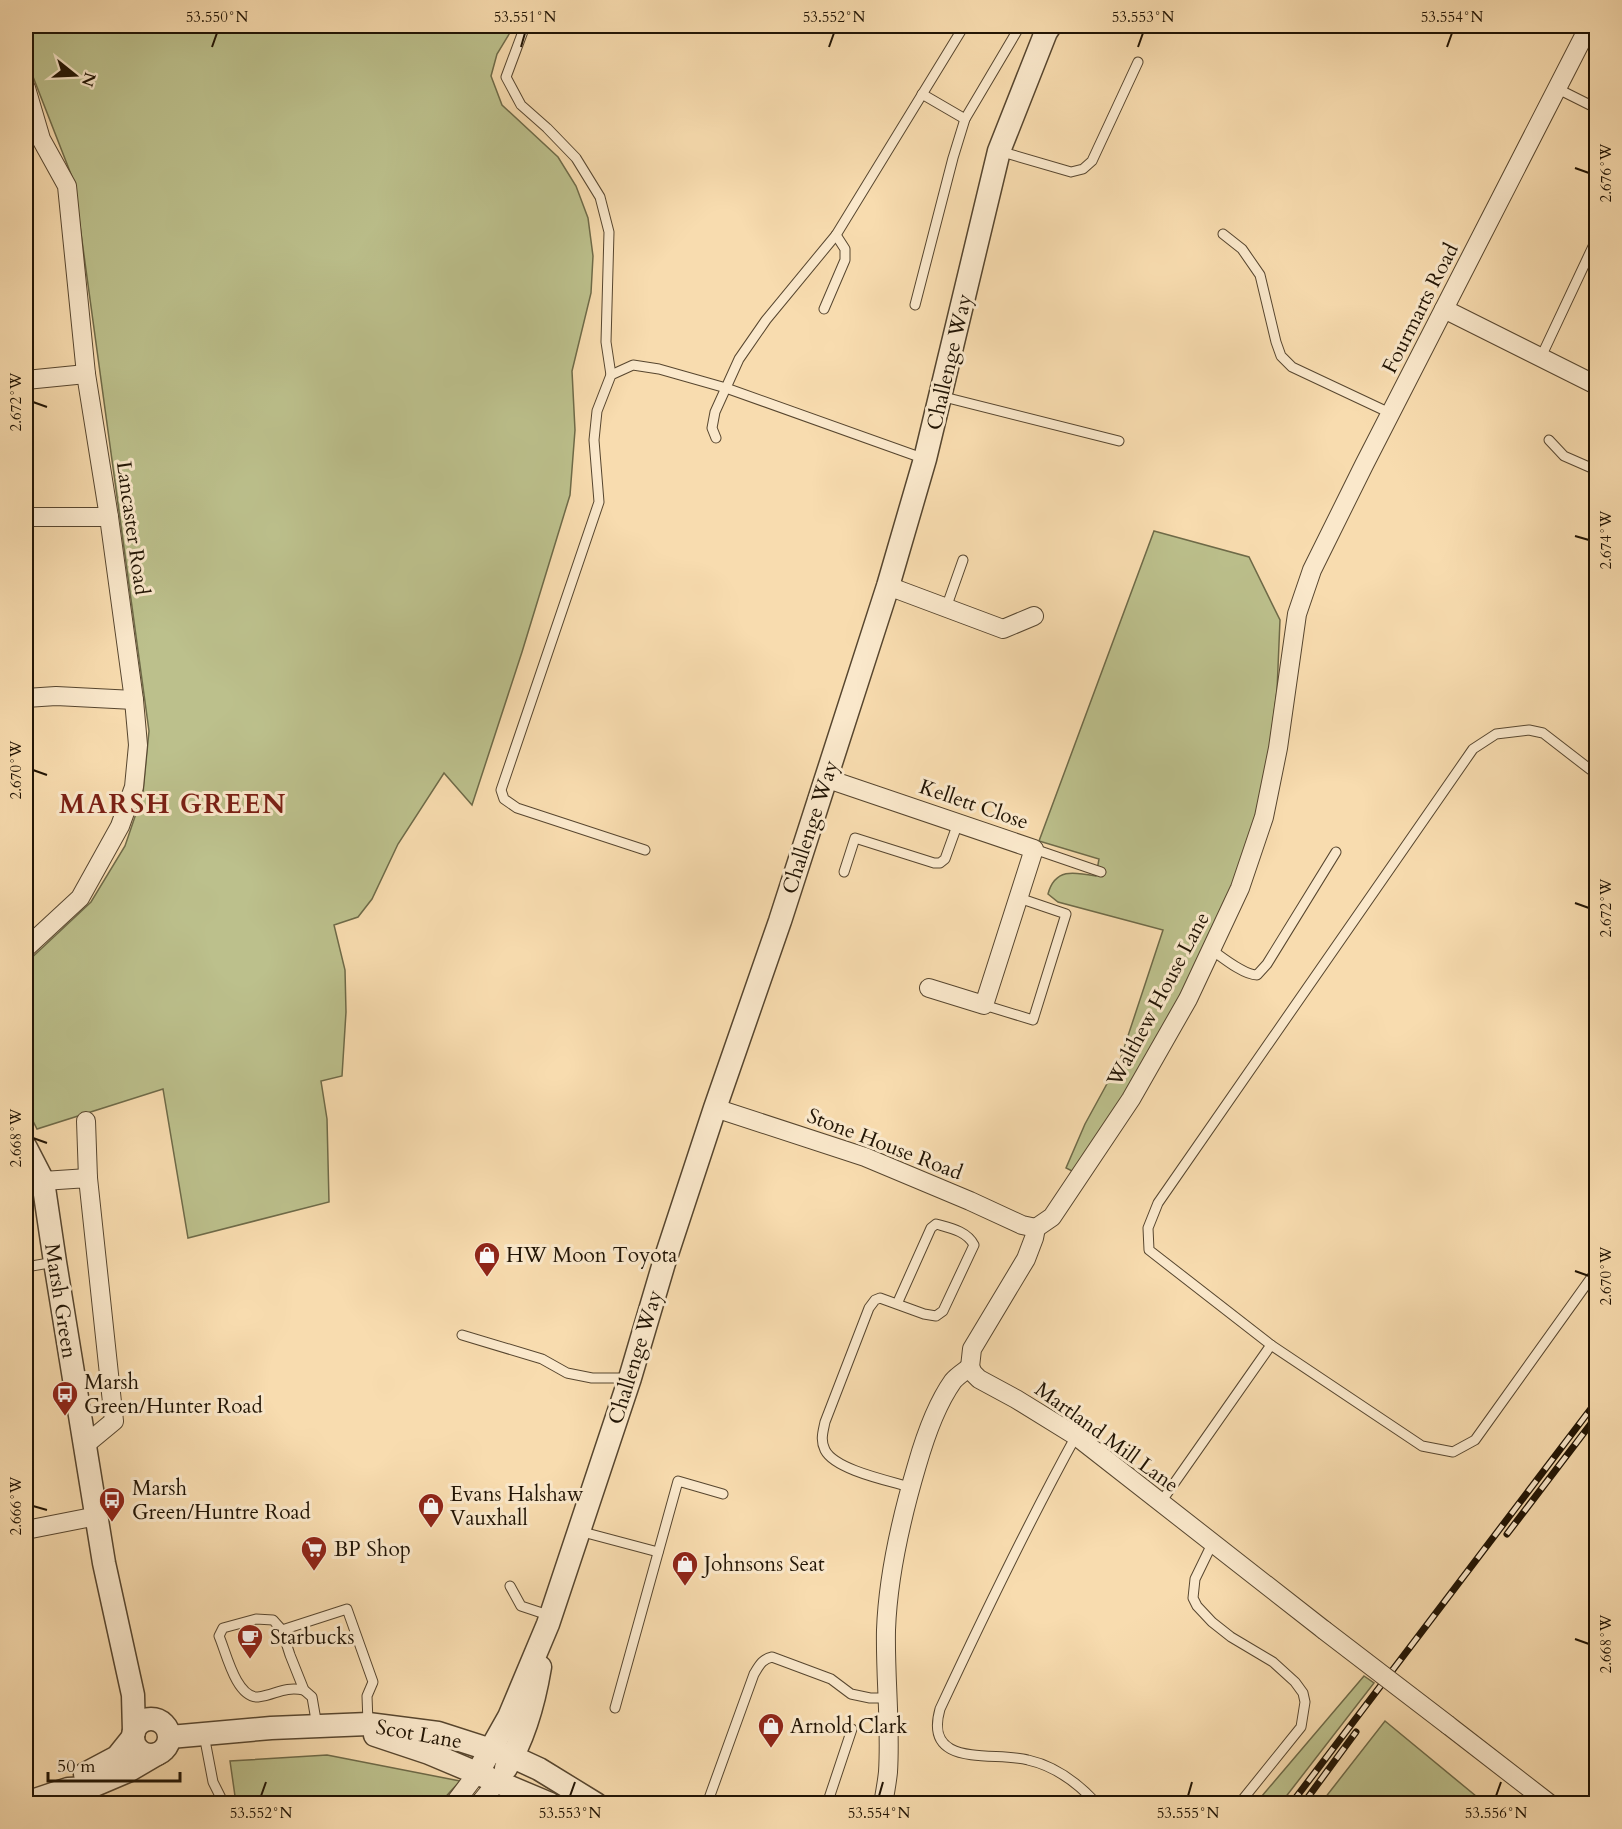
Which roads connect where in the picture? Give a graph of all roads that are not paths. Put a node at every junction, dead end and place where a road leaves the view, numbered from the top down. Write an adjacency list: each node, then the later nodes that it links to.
1 (525, 26): 22 (lane)
2 (964, 26): 9 (lane)
3 (1020, 26): 11 (lane)
4 (1050, 26): 13 (street, Challenge Way)
5 (1589, 26): 8 (street, Fourmarts Road)
6 (1138, 62): 13 (lane)
7 (26, 88): 12 (street, Lancaster Road)
8 (1556, 88): 10 (lane); 19 (street, Fourmarts Road)
9 (922, 94): 11 (lane); 15 (lane)
10 (1596, 108)
11 (965, 119): 17 (lane)
12 (33, 142): 21 (street, Lancaster Road)
13 (999, 151): 26 (street, Challenge Way)
14 (1223, 234): 27 (lane)
15 (836, 235): 18 (lane); 25 (lane)
16 (1596, 240): 20 (lane)
17 (915, 305)
18 (824, 309)
19 (1444, 309): 20 (street); 27 (street, Fourmarts Road)
20 (1541, 357): 24 (street)
21 (86, 374): 23 (street); 34 (street, Lancaster Road)
22 (611, 375): 25 (lane); 46 (lane)
23 (26, 380)
24 (1596, 385)
25 (726, 388): 28 (lane); 31 (lane)
26 (940, 396): 30 (lane); 31 (street, Challenge Way)
27 (1392, 414): 38 (street, Fourmarts Road)
28 (716, 438)
29 (1549, 440): 32 (lane)
30 (1119, 441)
31 (925, 459): 36 (street, Challenge Way)
32 (1596, 470)
33 (26, 517): 34 (street)
34 (109, 517): 41 (street, Lancaster Road)
35 (963, 560): 37 (lane)
36 (888, 586): 37 (street); 43 (street, Challenge Way)
37 (946, 608): 39 (street)
38 (1297, 614): 52 (street, Walthew House Lane)
39 (1034, 616)
40 (26, 698): 41 (street)
41 (135, 700): 51 (street, Lancaster Road)
42 (1596, 774): 66 (lane)
43 (825, 778): 44 (street, Kellett Close); 55 (street, Challenge Way)
44 (958, 823): 45 (street, Kellett Close); 48 (lane)
45 (1034, 849): 49 (lane); 50 (street, Kellett Close)
46 (645, 850)
47 (1336, 852): 52 (lane)
48 (844, 872)
49 (1101, 872)
50 (1019, 898): 54 (street, Kellett Close); 54 (lane)
51 (26, 948)
52 (1212, 950): 60 (street, Walthew House Lane)
53 (929, 988): 54 (street)
54 (984, 1005)
55 (715, 1108): 60 (street, Stone House Road); 68 (street, Challenge Way)
56 (86, 1121): 58 (street)
57 (26, 1148): 59 (street, Marsh Green)
58 (88, 1178): 59 (street); 70 (street)
59 (43, 1181): 61 (street, Marsh Green)
60 (1036, 1228): 67 (street)
61 (55, 1262): 62 (lane); 70 (street, Marsh Green)
62 (26, 1267)
63 (1596, 1271): 66 (lane)
64 (897, 1304): 64 (lane); 71 (lane)
65 (462, 1335): 68 (lane)
66 (1271, 1345): 73 (lane)
67 (970, 1367): 69 (street, Martland Mill Lane); 71 (street)
68 (630, 1378): 76 (street, Challenge Way)
69 (1076, 1436): 73 (street, Martland Mill Lane); 105 (lane)
70 (85, 1445): 74 (street, Marsh Green)
71 (910, 1487): 84 (street)
72 (723, 1494): 78 (lane)
73 (1161, 1502): 77 (street, Martland Mill Lane)
74 (97, 1516): 75 (street); 82 (street, Marsh Green)
75 (26, 1530)
76 (579, 1531): 78 (lane); 80 (street, Challenge Way)
77 (1212, 1544): 106 (lane); 107 (street, Martland Mill Lane, bridge)
78 (658, 1552): 85 (lane)
79 (510, 1586): 80 (lane)
80 (550, 1620): 92 (street, Challenge Way); 93 (street, Challenge Way)
81 (282, 1630): 83 (lane); 83 (lane); 86 (lane)
82 (129, 1669): 89 (street, Marsh Green); 91 (street, Marsh Green)
83 (304, 1690): 87 (lane)
84 (886, 1698): 102 (lane); 104 (street)
85 (615, 1708)
86 (358, 1725): 87 (street, Scot Lane); 92 (street, Scot Lane); 94 (street, Scot Lane)
87 (317, 1726): 90 (street, Scot Lane)
88 (852, 1729): 103 (lane)
89 (133, 1734): 91 (street); 91 (street); 95 (street, Scot Lane)
90 (204, 1735): 91 (street, Scot Lane); 97 (lane)
91 (163, 1738): 95 (street, Scot Lane)
92 (490, 1749): 93 (street, Scot Lane); 94 (street, Scot Lane)
93 (513, 1757): 94 (street); 101 (street, Scot Lane)
94 (488, 1777): 98 (street); 99 (street); 100 (street, Scot Lane)
95 (68, 1789): 96 (street, Scot Lane)
96 (26, 1803)
97 (224, 1803)
98 (454, 1803)
99 (479, 1803)
100 (550, 1803)
101 (596, 1803)
102 (707, 1803)
103 (827, 1803)
104 (883, 1803)
105 (1097, 1803)
106 (1239, 1803)
107 (1550, 1803)

